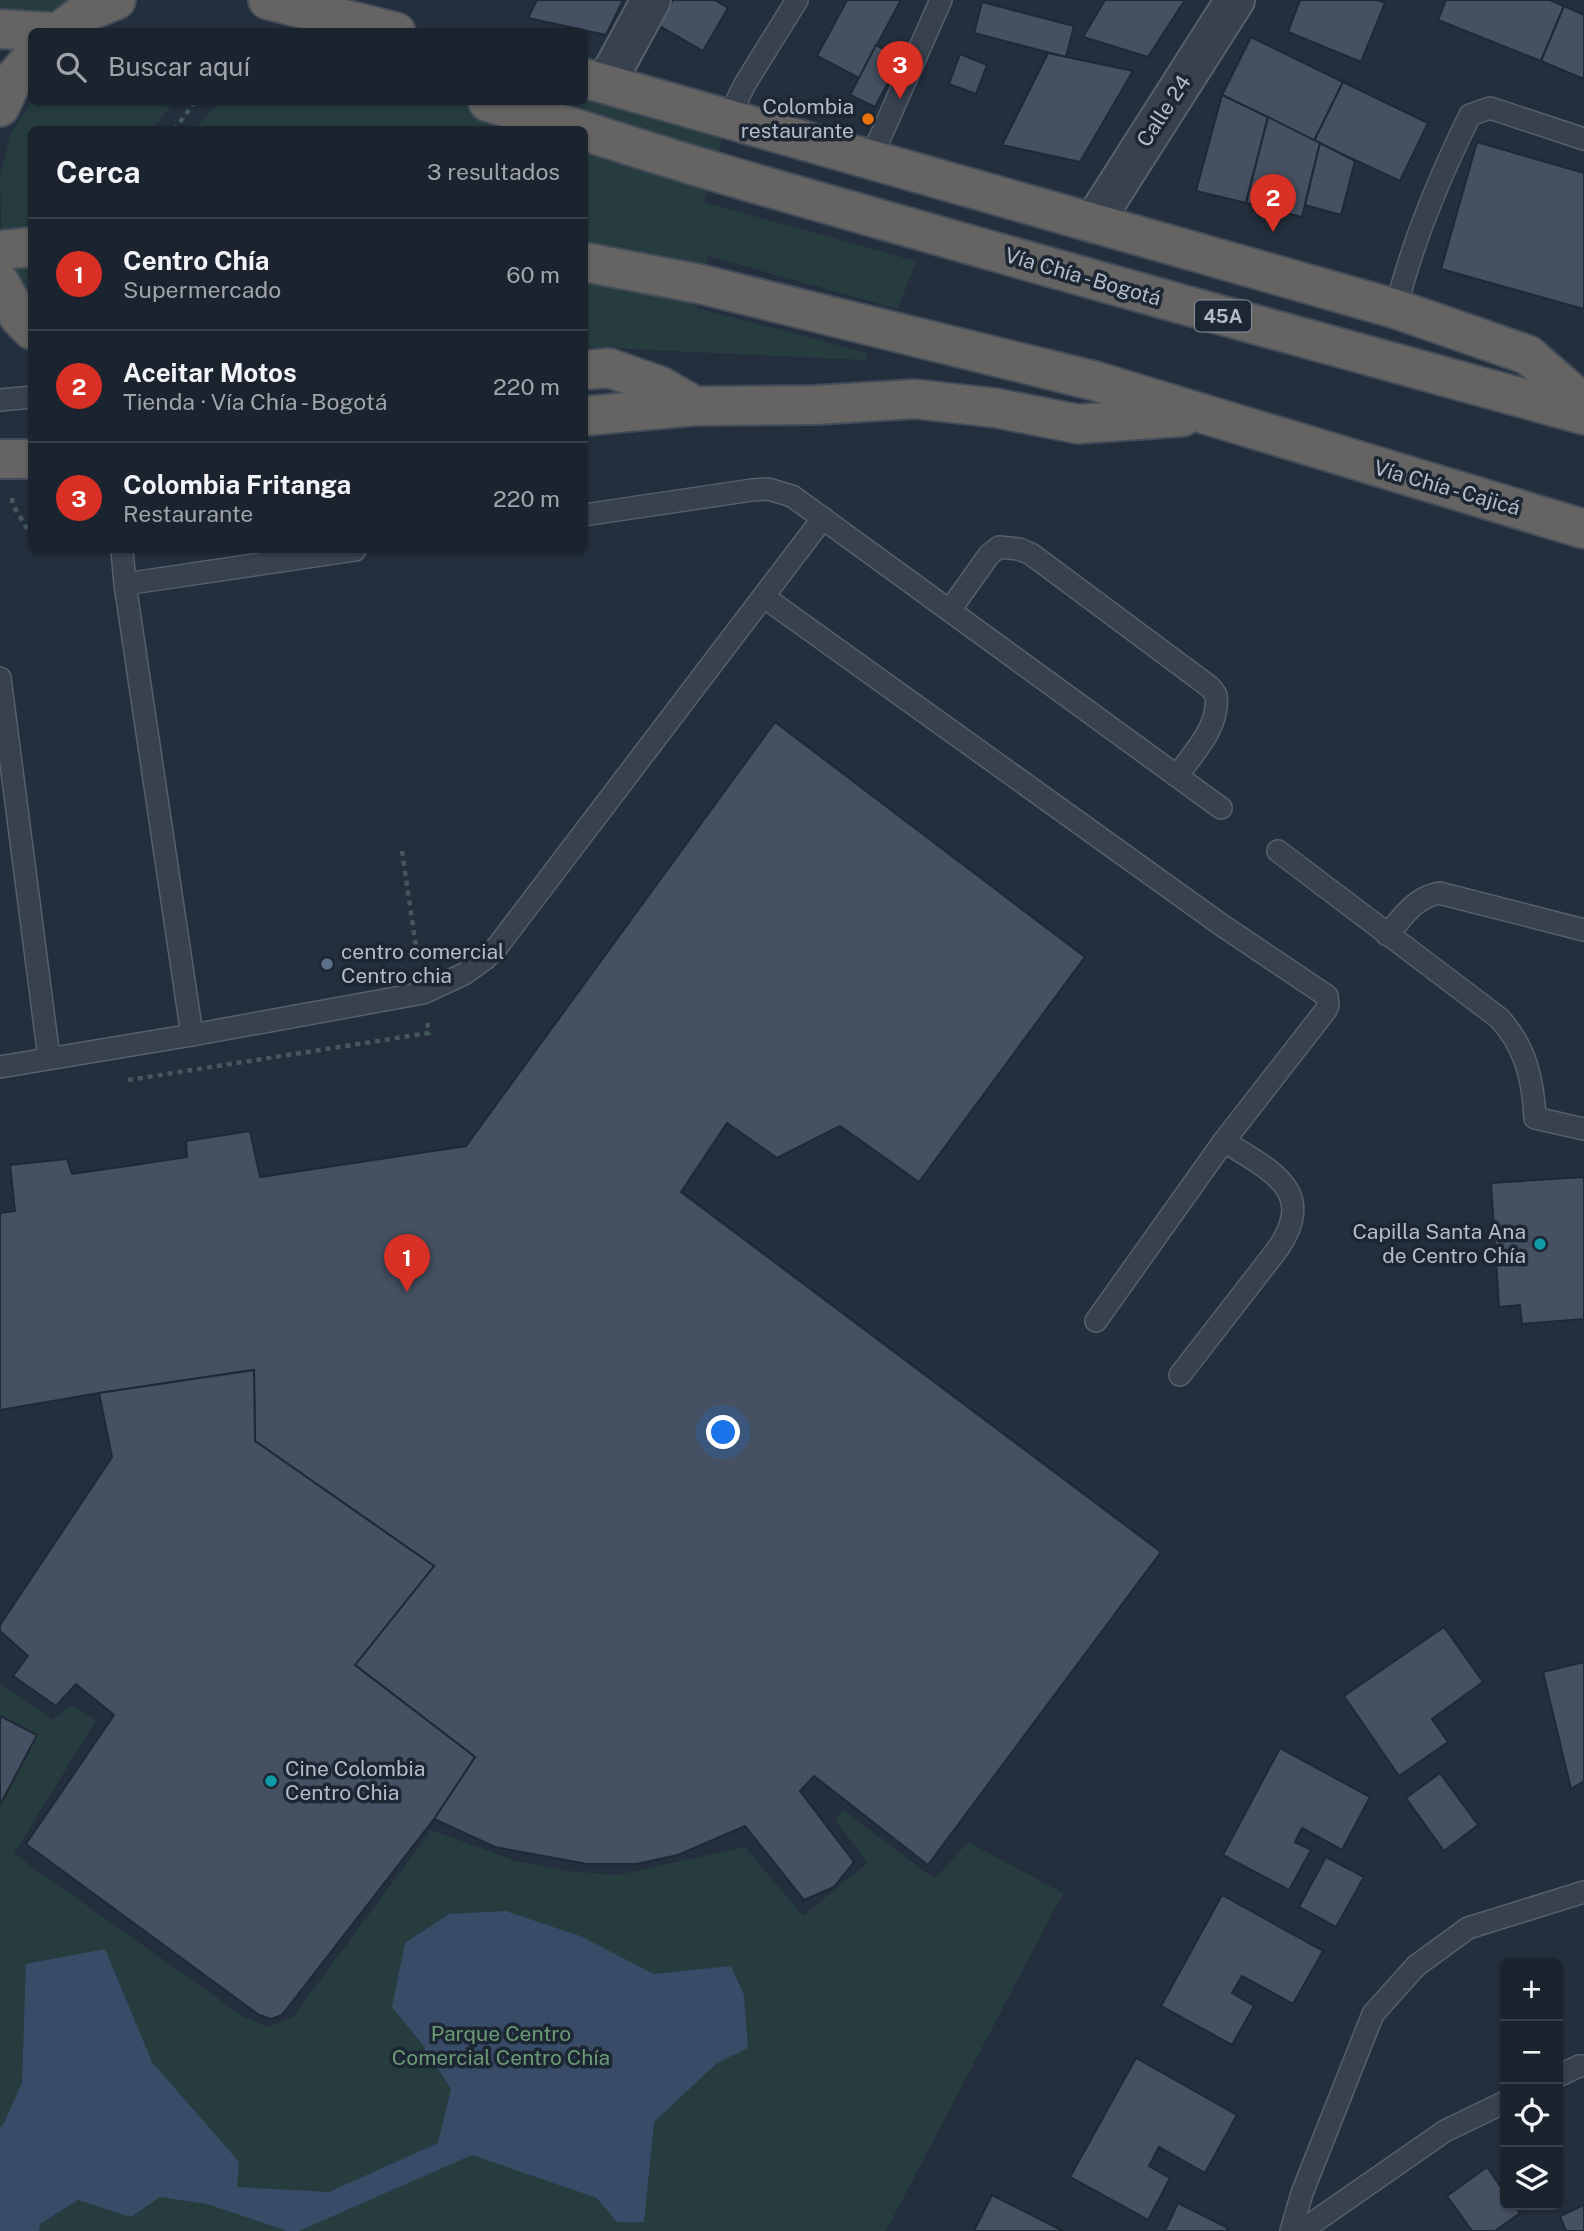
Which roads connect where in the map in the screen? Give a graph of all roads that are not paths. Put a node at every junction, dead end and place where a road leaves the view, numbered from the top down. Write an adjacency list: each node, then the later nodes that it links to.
1 (116, 0): 7 (highway)
2 (268, 0): 8 (highway)
3 (651, 0): 12 (street)
4 (797, 0): 15 (lane)
5 (941, 0): 19 (lane)
6 (1235, 0): 20 (street, Calle 24)
7 (64, 28)
8 (380, 28)
9 (0, 29): 10 (highway)
10 (28, 31)
11 (28, 63): 14 (highway)
12 (595, 80): 15 (highway)
13 (500, 105): 16 (highway, Vía Chía - Bogotá / 45A)
14 (0, 107)
15 (728, 118): 19 (highway)
16 (571, 126)
17 (588, 132): 33 (highway, Vía Chía - Bogotá / 45A)
18 (1584, 139): 25 (lane)
19 (871, 158): 20 (highway)
20 (1093, 223): 25 (highway)
21 (28, 247): 22 (highway)
22 (0, 250)
23 (588, 263): 32 (highway, Vía Chía - Cajicá)
24 (0, 283): 26 (highway)
25 (1396, 309): 30 (highway)
26 (28, 326)
27 (588, 370): 31 (highway)
28 (28, 397): 29 (lane)
29 (0, 400)
30 (1584, 404)
31 (695, 406): 32 (highway); 34 (highway)
32 (1206, 415): 39 (highway, Vía Chía - Cajicá)
33 (1584, 415)
34 (588, 416)
35 (0, 459): 36 (highway)
36 (28, 459)
37 (588, 514): 38 (lane)
38 (823, 518): 43 (lane); 44 (lane)
39 (1584, 528)
40 (122, 553): 42 (lane)
41 (335, 553): 42 (lane)
42 (125, 584): 51 (lane)
43 (764, 597): 51 (lane); 55 (lane)
44 (950, 610): 46 (lane); 46 (lane)
45 (0, 678): 52 (lane)
46 (1177, 776): 47 (lane)
47 (1221, 808)
48 (1278, 851): 50 (lane)
49 (1584, 930): 50 (lane)
50 (1387, 935): 54 (lane)
51 (192, 1035): 52 (lane)
52 (49, 1058): 53 (lane)
53 (0, 1067)
54 (1584, 1129)
55 (1224, 1141): 56 (lane); 57 (lane)
56 (1096, 1321)
57 (1180, 1376)
58 (1584, 1892): 62 (lane)
59 (1582, 2064): 60 (lane)
60 (1563, 2074)
61 (1500, 2104): 63 (lane)
62 (1291, 2231)
63 (1301, 2231)

